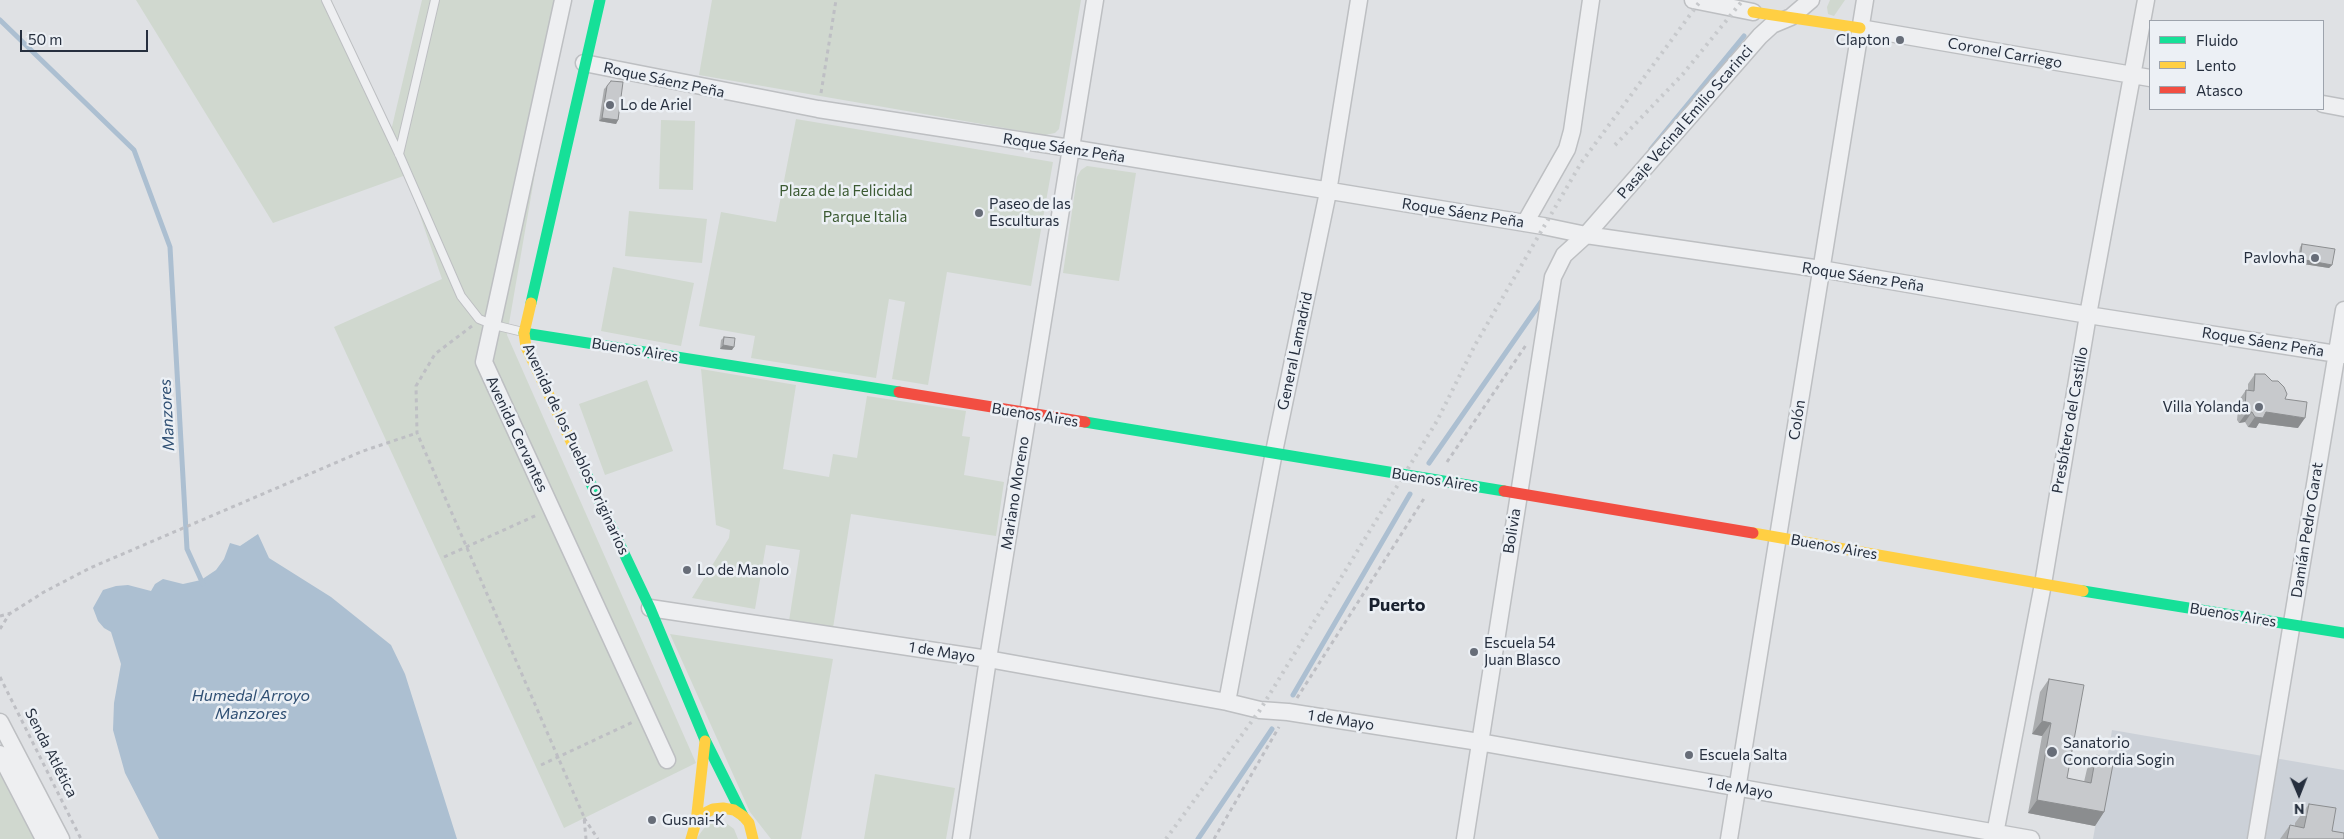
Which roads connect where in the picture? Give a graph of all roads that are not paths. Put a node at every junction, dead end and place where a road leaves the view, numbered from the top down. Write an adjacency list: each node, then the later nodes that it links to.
1 (326, 0): 21 (lane)
2 (435, 0): 21 (lane)
3 (563, 0): 28 (street, Avenida Cervantes)
4 (600, 0): 15 (street, Avenida de los Pueblos Originarios)
5 (1095, 0): 20 (street, Mariano Moreno)
6 (1359, 0): 22 (street, General Lamadrid)
7 (1591, 0): 23 (street)
8 (1692, 0): 12 (street)
9 (1811, 0): 13 (street, Pasaje Vecinal Emilio Scarinci)
10 (1864, 0): 14 (street, Colón)
11 (2146, 0): 16 (street, Presbítero del Castillo)
12 (1753, 12): 13 (street)
13 (1791, 17): 14 (street); 24 (street, Pasaje Vecinal Emilio Scarinci)
14 (1860, 28): 16 (street, Coronel Carriego); 25 (street, Colón)
15 (584, 63): 20 (street, Roque Sáenz Peña); 29 (street, Avenida de los Pueblos Originarios)
16 (2130, 75): 17 (street, Coronel Carriego); 27 (street, Presbítero del Castillo)
17 (2149, 78)
18 (2324, 104): 19 (street)
19 (2344, 108)
20 (1070, 148): 22 (street, Roque Sáenz Peña); 31 (street, Mariano Moreno)
21 (399, 154): 28 (lane)
22 (1328, 192): 23 (street, Roque Sáenz Peña); 32 (street, General Lamadrid)
23 (1526, 223): 24 (street, Roque Sáenz Peña)
24 (1586, 235): 25 (street, Roque Sáenz Peña); 33 (street, Bolivia)
25 (1821, 269): 27 (street, Roque Sáenz Peña); 34 (street, Colón)
26 (2344, 310): 30 (street, Damián Pedro Garat)
27 (2088, 315): 30 (street, Roque Sáenz Peña); 35 (street, Presbítero del Castillo)
28 (487, 322): 29 (lane); 45 (street, Avenida Cervantes)
29 (524, 332): 31 (street, Buenos Aires); 36 (street, Avenida de los Pueblos Originarios)
30 (2340, 354): 37 (street, Damián Pedro Garat)
31 (1029, 414): 32 (street, Buenos Aires); 39 (street, Mariano Moreno)
32 (1274, 452): 33 (street, Buenos Aires); 40 (street, General Lamadrid)
33 (1518, 493): 34 (street, Buenos Aires); 43 (street, Bolivia)
34 (1778, 537): 35 (street, Buenos Aires); 46 (street, Colón)
35 (2043, 584): 37 (street, Buenos Aires); 50 (street, Presbítero del Castillo)
36 (650, 608): 39 (street, 1 de Mayo); 42 (street, Avenida de los Pueblos Originarios)
37 (2292, 624): 38 (street, Buenos Aires); 57 (street, Damián Pedro Garat)
38 (2344, 633)
39 (988, 659): 40 (street, 1 de Mayo); 53 (street, Mariano Moreno)
40 (1227, 702): 43 (street, 1 de Mayo)
41 (0, 722): 52 (street)
42 (705, 740): 47 (street, Avenida de los Pueblos Originarios); 48 (street, Avenida de los Pueblos Originarios)
43 (1480, 742): 46 (street, 1 de Mayo); 54 (street, Bolivia)
44 (0, 754): 51 (street)
45 (667, 760)
46 (1737, 788): 50 (street, 1 de Mayo); 55 (street, Colón)
47 (743, 816): 48 (street); 49 (street, Avenida de los Pueblos Originarios)
48 (692, 833)
49 (755, 836)
50 (1994, 836): 56 (street, 1 de Mayo)
51 (44, 839)
52 (61, 839)
53 (961, 839)
54 (1464, 839)
55 (1729, 839)
56 (2031, 839)
57 (2256, 839)

